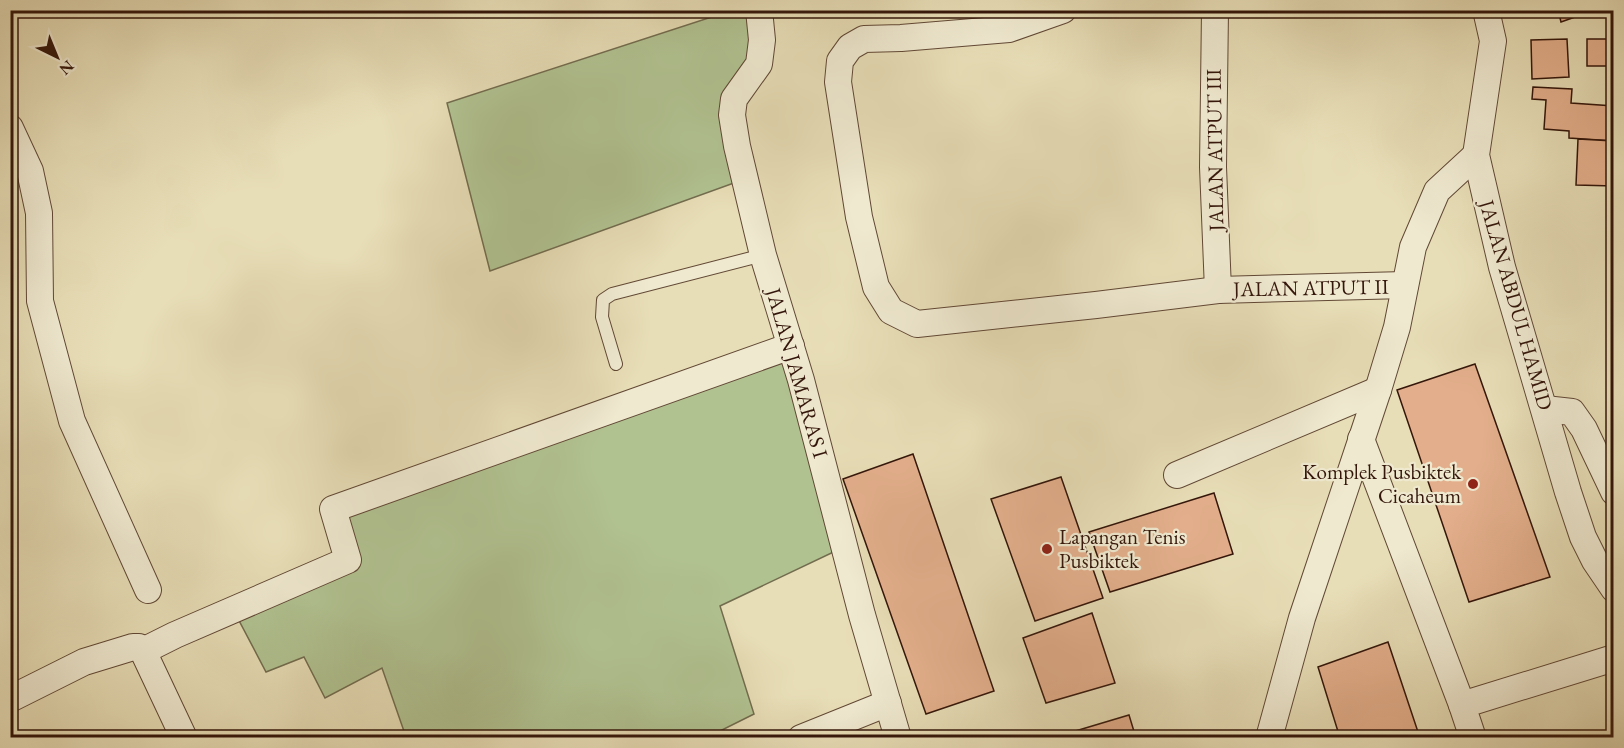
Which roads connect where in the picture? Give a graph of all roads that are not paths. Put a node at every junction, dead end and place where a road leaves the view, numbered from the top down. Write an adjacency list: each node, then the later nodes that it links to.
1 (759, 10): 7 (street, JALAN JAMARAS I)
2 (1063, 10): 9 (street, JALAN ATPUT II)
3 (1215, 10): 9 (street, JALAN ATPUT III)
4 (1486, 10): 6 (street, JALAN ABDUL HAMID)
5 (10, 128): 18 (street)
6 (1476, 155): 8 (street); 13 (street, JALAN ABDUL HAMID)
7 (763, 255): 10 (street, JALAN JAMARAS I); 11 (lane)
8 (1405, 285): 9 (street, JALAN ATPUT II); 12 (street)
9 (1218, 290)
10 (791, 346): 19 (street); 22 (street, JALAN JAMARAS I)
11 (616, 364)
12 (1378, 390): 14 (street); 15 (street)
13 (1545, 409): 16 (street); 17 (street, JALAN ABDUL HAMID)
14 (1361, 439): 23 (street); 27 (street)
15 (1177, 475)
16 (1614, 492)
17 (1614, 589)
18 (148, 590)
19 (143, 651): 21 (street); 24 (street)
20 (1614, 658): 23 (street)
21 (10, 699)
22 (888, 702): 25 (street); 26 (street, JALAN JAMARAS I)
23 (1462, 705): 28 (street)
24 (184, 738)
25 (801, 738)
26 (898, 738)
27 (1269, 738)
28 (1473, 738)

